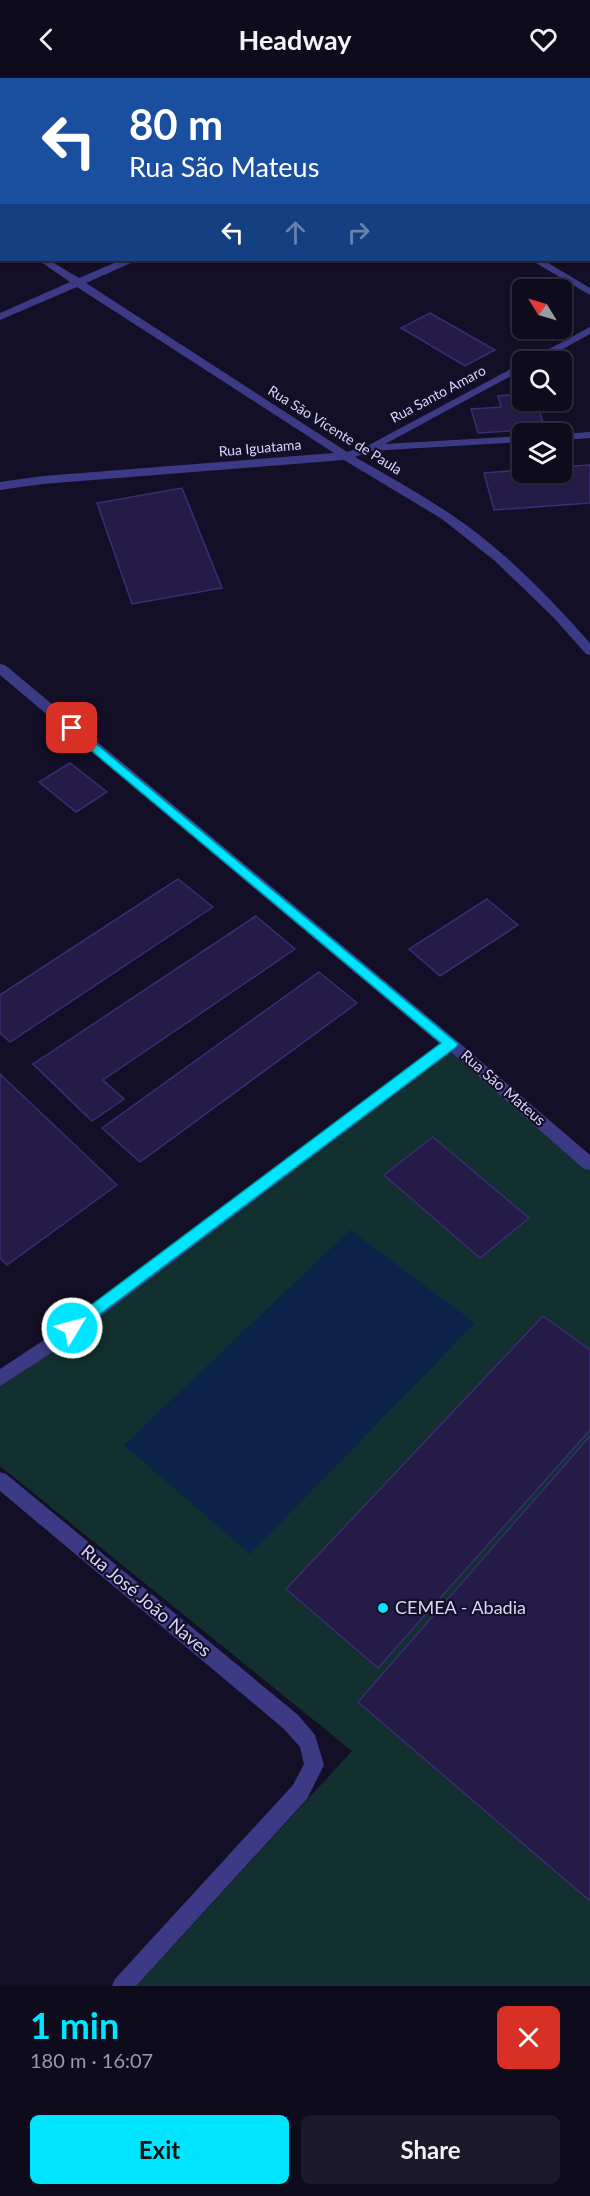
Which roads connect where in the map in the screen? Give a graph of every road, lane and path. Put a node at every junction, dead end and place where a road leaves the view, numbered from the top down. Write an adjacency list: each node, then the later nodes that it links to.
1 (45, 261): 4 (street, Rua São Vicente de Paula)
2 (127, 261): 4 (street)
3 (538, 261): 5 (street)
4 (78, 283): 6 (street); 14 (street, Rua São Vicente de Paula)
5 (590, 292)
6 (0, 317)
7 (590, 330): 8 (street)
8 (551, 351)
9 (512, 371): 13 (street, Rua Santo Amaro)
10 (590, 435): 11 (street)
11 (572, 436)
12 (512, 440): 13 (street, Rua Iguatama)
13 (368, 448): 14 (street, Rua Iguatama)
14 (346, 456): 15 (street, Rua Iguatama); 16 (street, Rua São Vicente de Paula)
15 (0, 486)
16 (590, 651)
17 (0, 668): 18 (street, Rua São Mateus)
18 (451, 1044): 19 (street, Rua São Mateus); 20 (street)
19 (590, 1164)
20 (0, 1378)
21 (0, 1480): 22 (street, Rua José João Naves)
22 (122, 1986)

